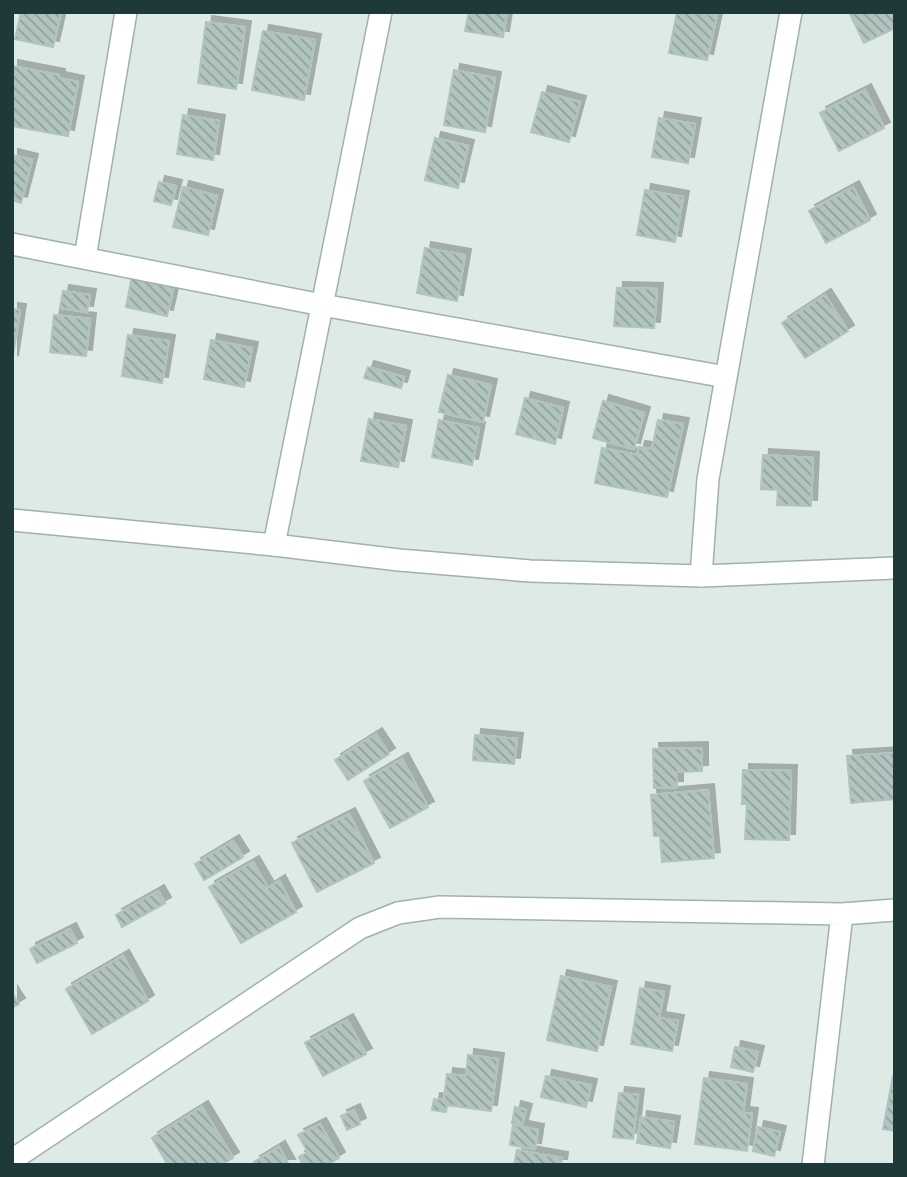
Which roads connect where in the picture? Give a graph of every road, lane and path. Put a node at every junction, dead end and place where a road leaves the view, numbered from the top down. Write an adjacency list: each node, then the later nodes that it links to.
1 (126, 12): 5 (street)
2 (381, 12): 6 (street)
3 (791, 12): 7 (street)
4 (12, 244): 5 (street)
5 (85, 258): 6 (street)
6 (322, 305): 7 (street); 9 (street)
7 (726, 377): 11 (street)
8 (12, 520): 9 (street)
9 (274, 545): 11 (street)
10 (895, 568): 11 (street)
11 (701, 576)
12 (895, 910): 13 (street)
13 (842, 914): 14 (street); 15 (street)
14 (12, 1160)
15 (813, 1165)

